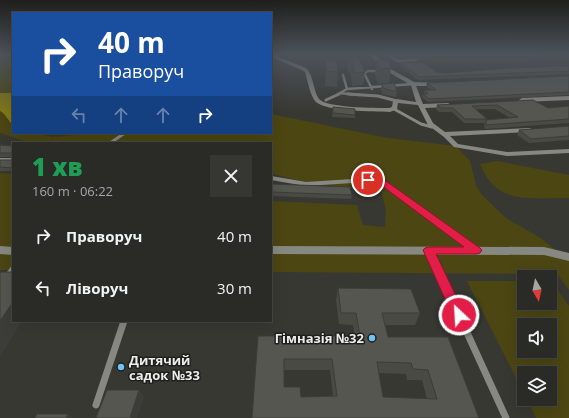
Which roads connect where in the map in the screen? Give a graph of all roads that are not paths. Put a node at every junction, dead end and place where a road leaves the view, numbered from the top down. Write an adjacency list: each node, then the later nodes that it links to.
1 (308, 74): 17 (street)
2 (343, 74): 8 (lane)
3 (364, 74): 7 (lane)
4 (395, 74): 6 (street)
5 (442, 83): 6 (street)
6 (413, 84): 7 (lane); 16 (street)
7 (372, 88): 8 (lane); 9 (lane)
8 (347, 89): 10 (lane)
9 (370, 92)
10 (340, 93): 12 (lane); 13 (lane)
11 (569, 98): 14 (street)
12 (326, 100)
13 (397, 101): 16 (street); 17 (street)
14 (515, 101)
15 (458, 104): 16 (street)
16 (421, 105): 18 (street)
17 (394, 109): 18 (lane)
18 (432, 127): 21 (street)
19 (541, 129): 21 (street)
20 (124, 134): 22 (lane)
21 (443, 134): 23 (street)
22 (112, 142)
23 (569, 152)
24 (0, 160): 25 (lane)
25 (12, 160)
26 (272, 178): 30 (lane)
27 (0, 250): 31 (street)
28 (272, 250): 29 (street)
29 (429, 250): 30 (street); 37 (lane)
30 (476, 250): 32 (street)
31 (12, 251)
32 (569, 257)
33 (12, 269): 34 (lane)
34 (0, 285)
35 (124, 322): 36 (lane)
36 (96, 405)
37 (506, 418)

